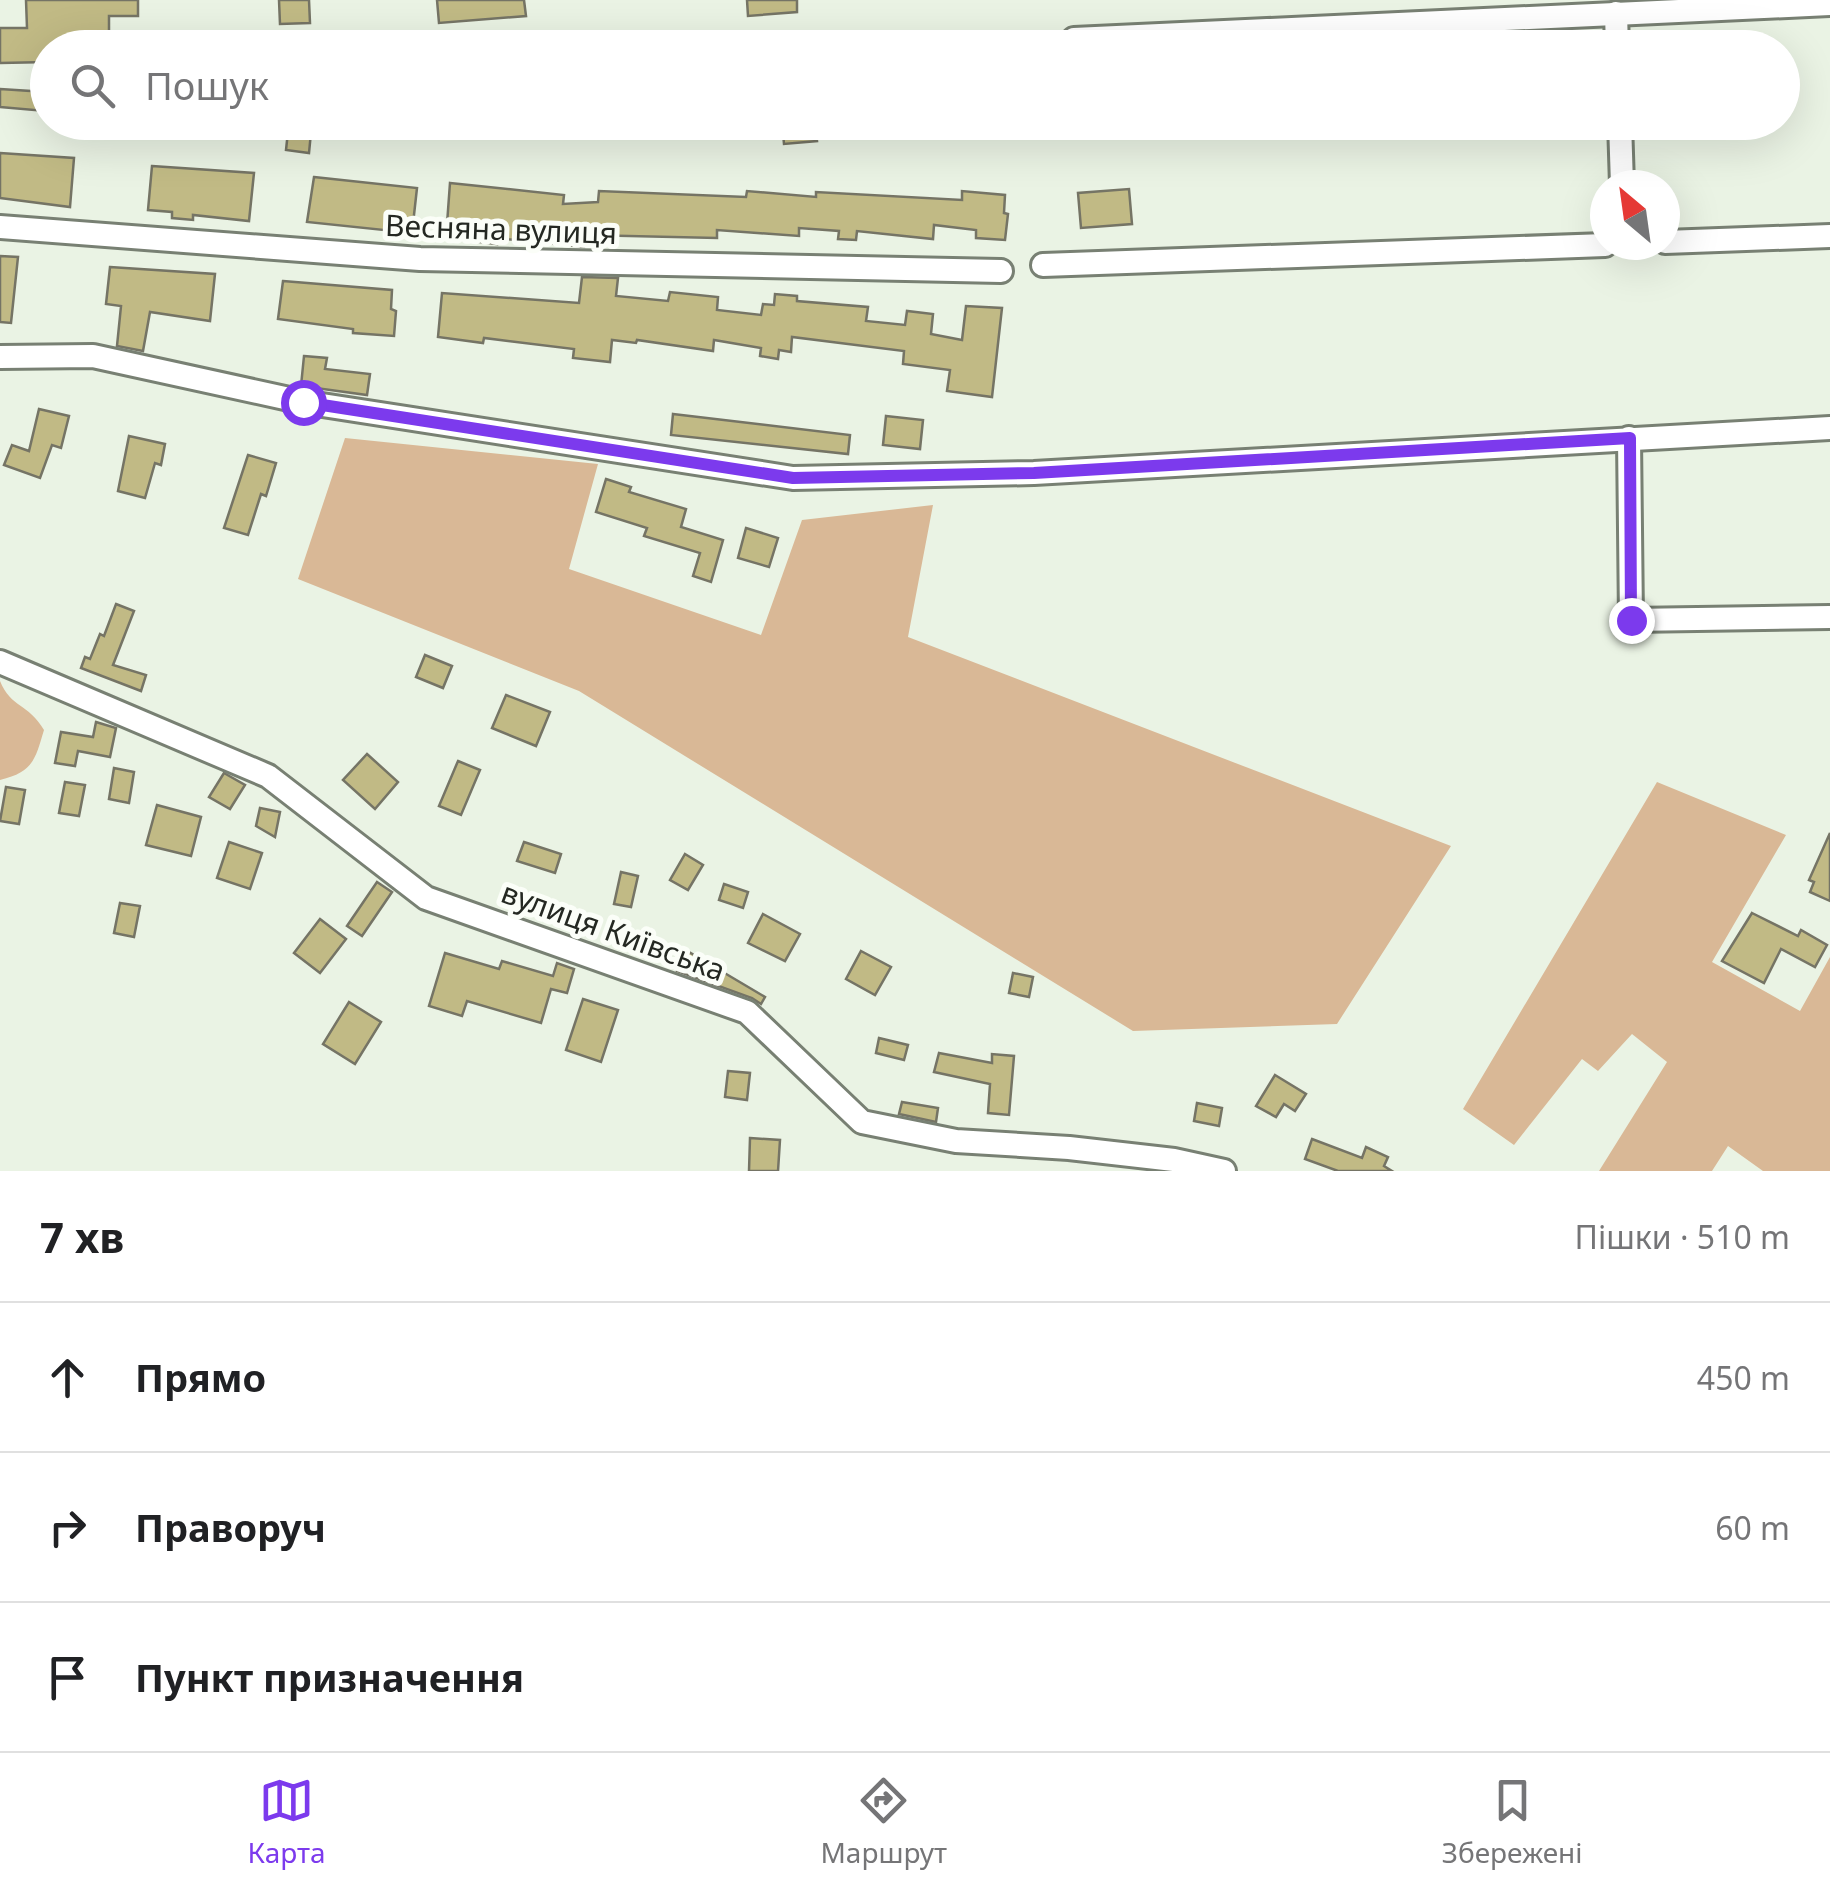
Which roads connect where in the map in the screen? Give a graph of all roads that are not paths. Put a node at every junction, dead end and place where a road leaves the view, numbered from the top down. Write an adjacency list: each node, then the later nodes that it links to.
1 (1830, 4): 2 (street)
2 (1616, 13): 3 (street); 4 (street)
3 (1262, 30)
4 (1616, 30)
5 (1621, 140): 6 (street)
6 (1622, 170)
7 (0, 227): 12 (street, Весняна вулиця)
8 (1830, 236): 9 (street)
9 (1680, 241)
10 (1590, 245): 11 (street)
11 (1043, 266)
12 (1001, 272)
13 (0, 357): 15 (street)
14 (1830, 428): 15 (street)
15 (1630, 438): 16 (street)
16 (1830, 617)
17 (0, 662): 18 (street, вулиця Київська)
18 (1224, 1171)

